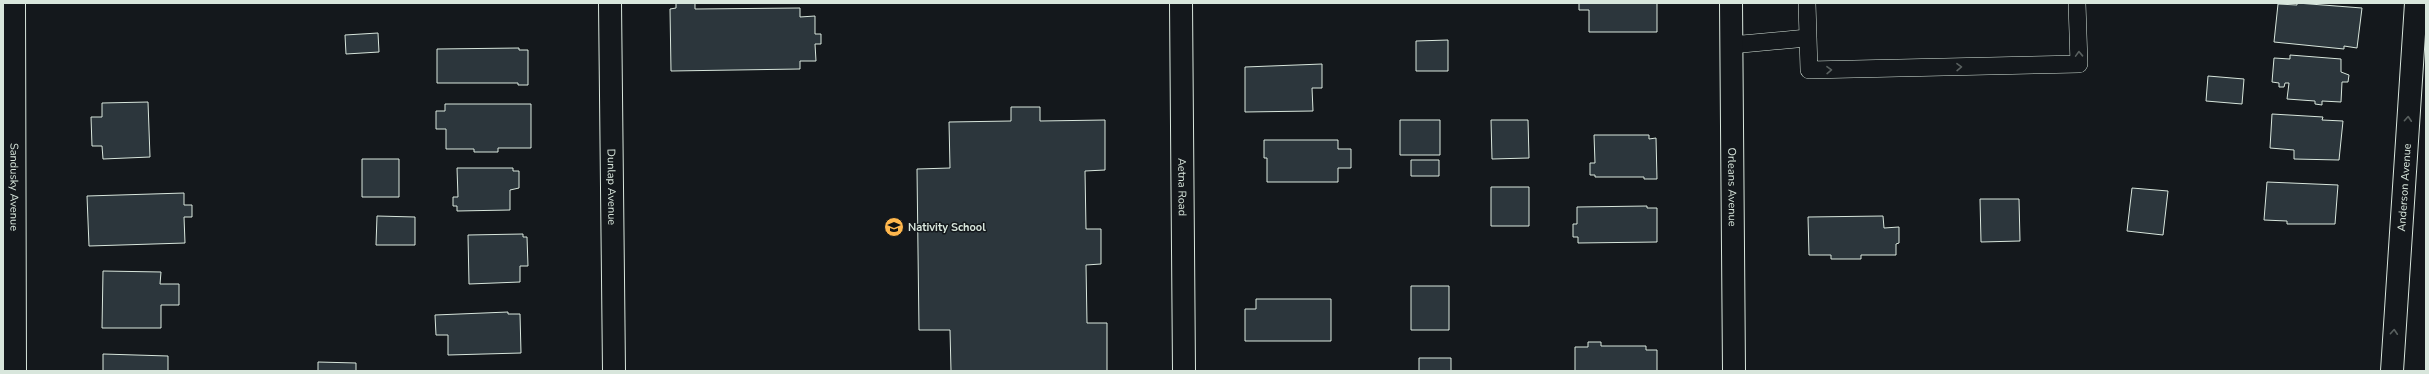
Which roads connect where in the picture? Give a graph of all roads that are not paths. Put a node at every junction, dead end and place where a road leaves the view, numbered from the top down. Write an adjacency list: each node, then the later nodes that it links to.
1 (14, 3): 10 (street, Sandusky Avenue)
2 (610, 3): 12 (street, Dunlap Avenue)
3 (1180, 3): 13 (street, Aetna Road)
4 (1731, 3): 9 (street, Orleans Avenue)
5 (1807, 3): 8 (lane)
6 (2077, 3): 8 (lane, one-way to 6)
7 (2416, 3): 15 (street, Anderson Avenue, one-way to 7)
8 (1807, 38): 9 (lane)
9 (1731, 45): 14 (street, Orleans Avenue)
10 (9, 59): 11 (street, Sandusky Avenue)
11 (15, 371)
12 (614, 371)
13 (1184, 371)
14 (1734, 371)
15 (2392, 371)

